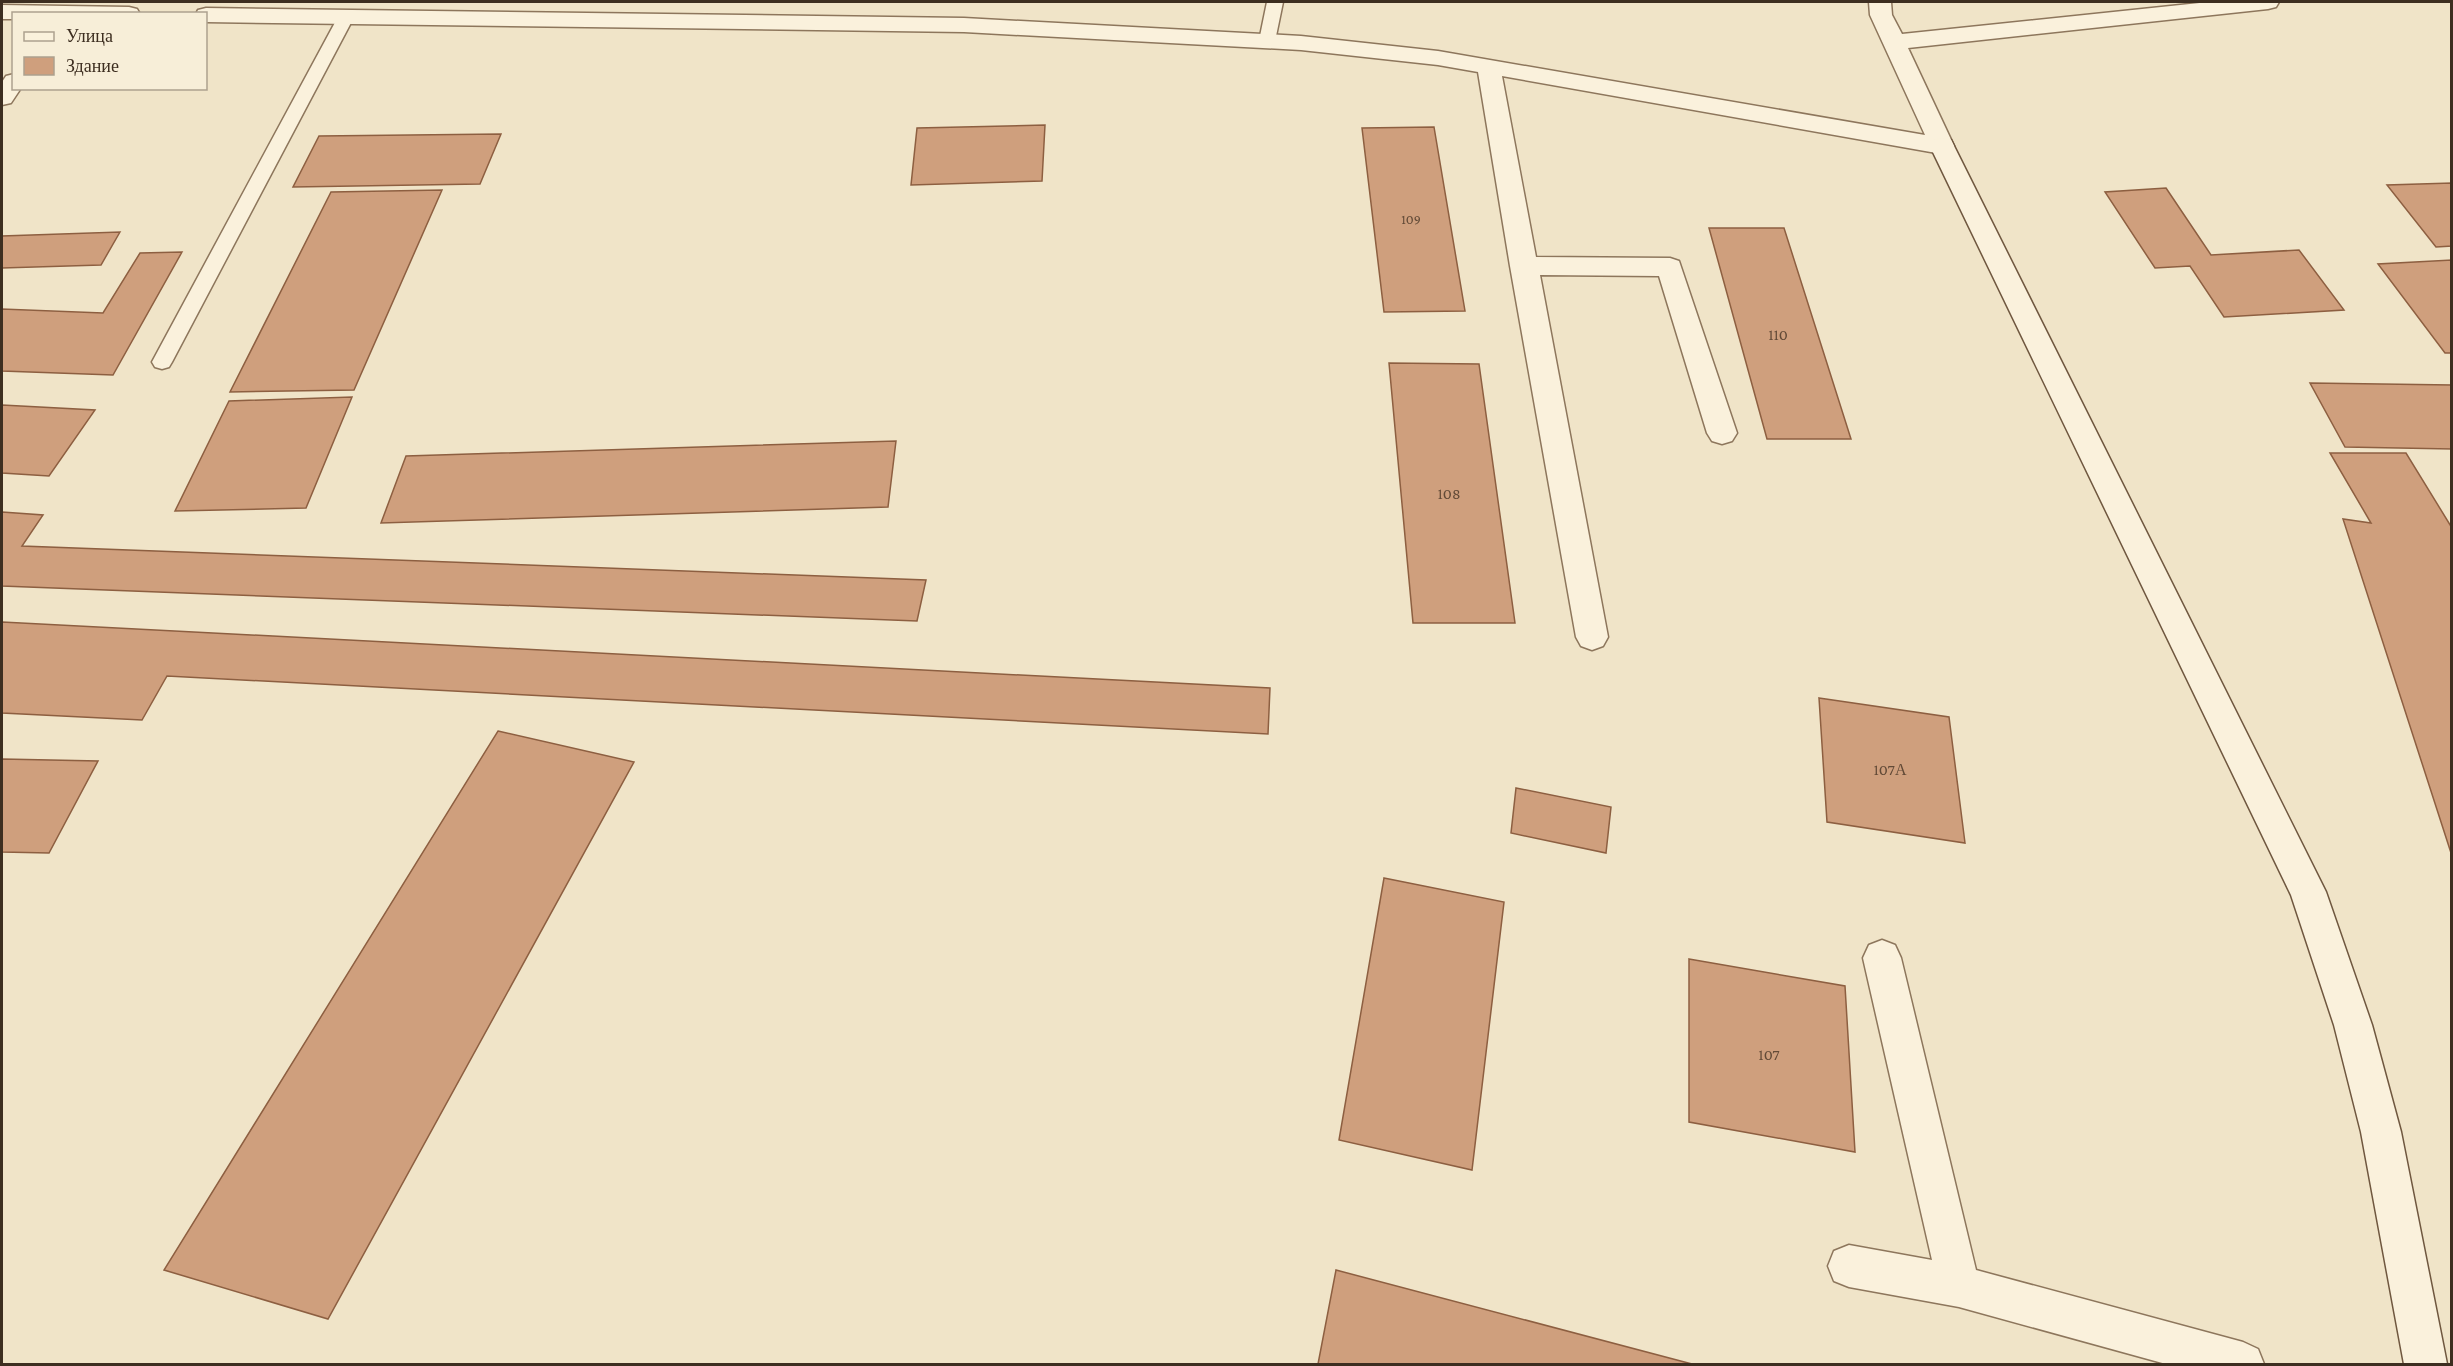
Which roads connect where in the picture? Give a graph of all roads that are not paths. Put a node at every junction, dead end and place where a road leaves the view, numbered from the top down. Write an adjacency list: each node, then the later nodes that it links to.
1 (948, 2): 7 (street)
2 (1275, 2): 8 (lane)
3 (1880, 2): 9 (street)
4 (2268, 2): 9 (street)
5 (207, 15): 6 (street)
6 (346, 17): 7 (street); 15 (lane)
7 (964, 25): 8 (street)
8 (1267, 41): 10 (street)
9 (1896, 42): 13 (street)
10 (1489, 68): 13 (street); 14 (street)
11 (12, 84): 12 (street)
12 (2, 98)
13 (1942, 146): 22 (street)
14 (1523, 266): 16 (street); 17 (street)
15 (162, 362)
16 (1722, 433)
17 (1592, 637)
18 (1882, 958): 20 (street)
19 (1849, 1266): 20 (street)
20 (1959, 1286): 21 (street)
21 (2243, 1365)
22 (2426, 1365)

